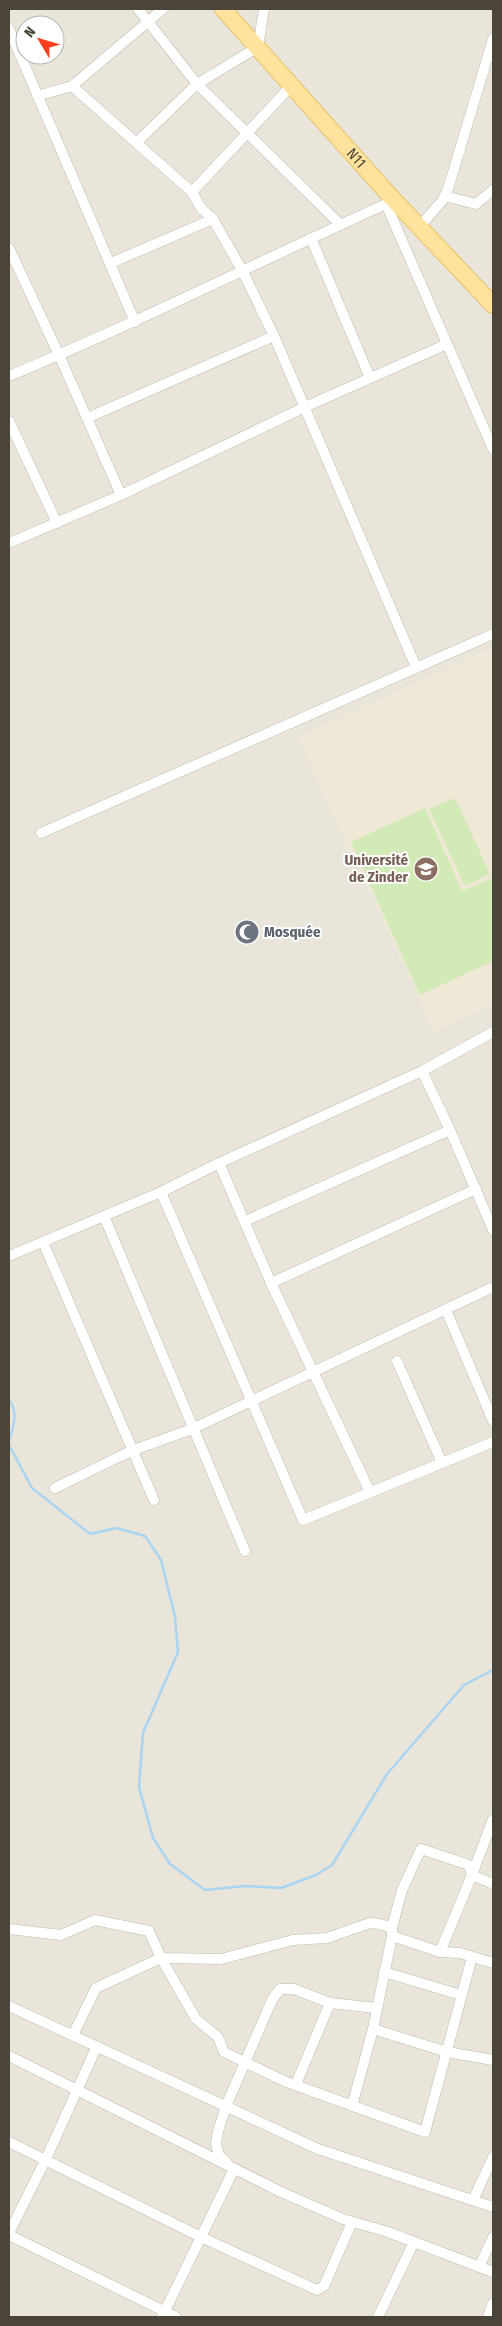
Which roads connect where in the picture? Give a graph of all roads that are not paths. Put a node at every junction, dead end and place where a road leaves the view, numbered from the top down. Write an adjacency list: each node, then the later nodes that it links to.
1 (138, 9): 5 (street)
2 (163, 9): 5 (street)
3 (223, 9): 8 (main road, N11)
4 (264, 9): 8 (street)
5 (149, 20): 9 (street); 11 (street)
6 (9, 29): 12 (street)
7 (493, 39): 17 (street)
8 (258, 47): 9 (street); 10 (main road, N11)
9 (197, 84): 13 (street); 14 (street)
10 (292, 84): 13 (street); 18 (main road, N11)
11 (72, 86): 12 (street); 14 (street)
12 (37, 96): 24 (street)
13 (248, 132): 15 (street); 20 (street)
14 (137, 142): 15 (street)
15 (192, 192): 19 (street)
16 (491, 192): 17 (street)
17 (445, 196): 21 (street)
18 (388, 201): 20 (street); 21 (main road, N11); 29 (street)
19 (213, 219): 24 (street); 25 (street)
20 (340, 225): 22 (street)
21 (420, 226): 26 (main road, N11)
22 (311, 238): 25 (street); 32 (street)
23 (9, 248): 30 (street)
24 (110, 263): 27 (street)
25 (242, 270): 27 (street); 28 (street)
26 (493, 305)
27 (135, 322): 30 (street)
28 (274, 336): 33 (street); 34 (street)
29 (447, 344): 32 (street); 36 (street)
30 (59, 355): 31 (street); 34 (street)
31 (9, 376)
32 (370, 378): 33 (street)
33 (305, 407): 37 (street); 41 (street)
34 (87, 418): 37 (street)
35 (9, 421): 38 (street)
36 (493, 450)
37 (121, 495): 38 (street)
38 (57, 524): 39 (street)
39 (9, 542)
40 (493, 634): 41 (street)
41 (416, 667): 42 (street)
42 (41, 833)
43 (493, 1032): 44 (street)
44 (422, 1071): 45 (street); 46 (street)
45 (450, 1130): 47 (street); 50 (street)
46 (219, 1163): 48 (street); 50 (street)
47 (476, 1189): 51 (street); 54 (street)
48 (160, 1192): 49 (street); 59 (street)
49 (104, 1216): 52 (street); 61 (street)
50 (245, 1222): 54 (street)
51 (493, 1230)
52 (42, 1242): 53 (street); 63 (street)
53 (9, 1256)
54 (271, 1283): 58 (street)
55 (493, 1287): 56 (street)
56 (446, 1310): 58 (street); 60 (street)
57 (397, 1361): 64 (street)
58 (312, 1371): 59 (street); 66 (street)
59 (251, 1402): 61 (street); 66 (street)
60 (493, 1421)
61 (192, 1429): 63 (street); 68 (street)
62 (493, 1442): 64 (street)
63 (132, 1451): 65 (street); 67 (street)
64 (442, 1463): 66 (street)
65 (55, 1488)
66 (370, 1492)
67 (154, 1500)
68 (244, 1551)
69 (493, 1819): 70 (street)
70 (472, 1875): 71 (street); 73 (street); 74 (street)
71 (493, 1884)
72 (9, 1930): 76 (street)
73 (392, 1932): 74 (street); 76 (street); 78 (street)
74 (440, 1952): 75 (street)
75 (472, 1957): 77 (street); 79 (street)
76 (162, 1958): 84 (street); 89 (street)
77 (493, 1963)
78 (384, 1972): 79 (street); 82 (street)
79 (461, 1995): 86 (street)
80 (330, 2003): 82 (street); 89 (street); 90 (street)
81 (9, 2006): 84 (street)
82 (376, 2008): 83 (street)
83 (373, 2029): 86 (street); 93 (street)
84 (73, 2035): 85 (street)
85 (97, 2046): 91 (street); 92 (street)
86 (447, 2052): 88 (street); 93 (street)
87 (9, 2056): 91 (street)
88 (493, 2060)
89 (245, 2062): 90 (street); 92 (street)
90 (296, 2084): 93 (street)
91 (78, 2090): 96 (street); 97 (street)
92 (226, 2106): 97 (street); 98 (street)
93 (352, 2106)
94 (9, 2142): 96 (street)
95 (493, 2157): 98 (street)
96 (46, 2160): 101 (street); 102 (street)
97 (234, 2169): 100 (street); 102 (street)
98 (473, 2200): 99 (street)
99 (493, 2207)
100 (352, 2222): 102 (street); 104 (street)
101 (9, 2234): 108 (street)
102 (201, 2237): 108 (street)
103 (493, 2237): 105 (street)
104 (414, 2242): 105 (street); 110 (street)
105 (479, 2266): 106 (street)
106 (493, 2272)
107 (493, 2303): 111 (street)
108 (164, 2314): 109 (street)
109 (176, 2317)
110 (378, 2317)
111 (488, 2317)

